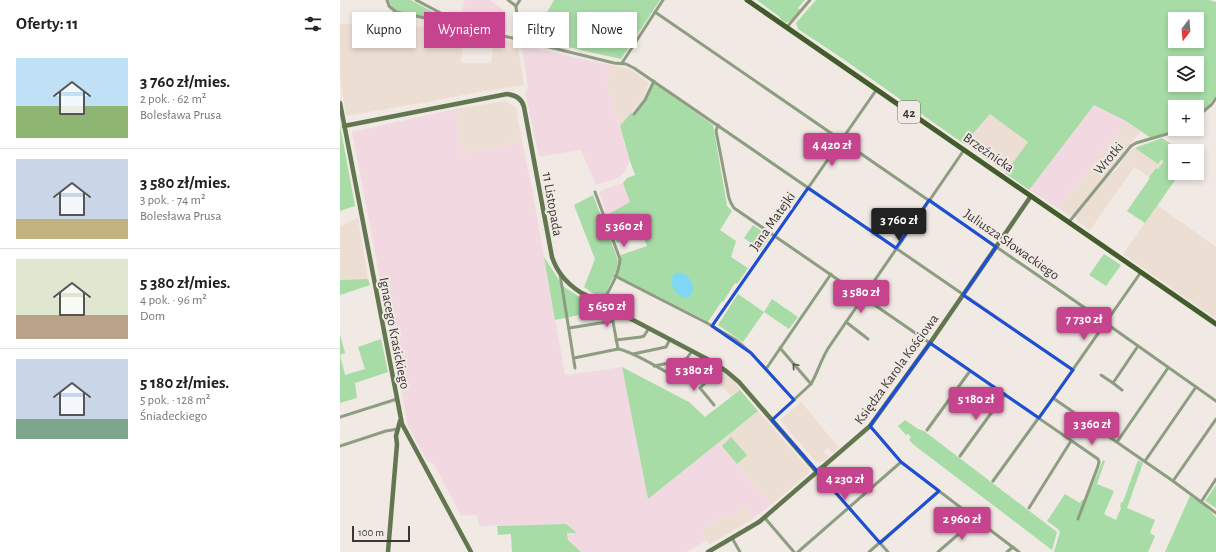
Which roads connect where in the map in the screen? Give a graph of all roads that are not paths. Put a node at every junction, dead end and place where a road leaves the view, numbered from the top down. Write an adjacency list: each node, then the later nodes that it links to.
1 (387, 0): 12 (street)
2 (416, 0): 9 (street)
3 (508, 0): 8 (street)
4 (520, 0): 8 (street)
5 (663, 0): 11 (street)
6 (747, 0): 13 (main road, Brzeźnicka / 42)
7 (810, 0): 13 (street)
8 (516, 6): 10 (street)
9 (437, 12)
10 (517, 12)
11 (655, 12): 15 (street); 25 (street, Juliusza Słowackiego)
12 (424, 18)
13 (787, 27): 17 (main road, Brzeźnicka / 42)
14 (552, 48): 15 (street)
15 (622, 63): 16 (street)
16 (654, 81): 21 (street); 22 (street)
17 (877, 89): 25 (street, Jana Matejki); 26 (main road, Brzeźnicka / 42)
18 (1216, 100): 20 (street)
19 (340, 103): 23 (street, Ignacego Krasickiego)
20 (1204, 111)
21 (634, 114)
22 (718, 125): 27 (street); 32 (street)
23 (344, 126): 36 (street, 11 Listopada); 75 (street, Ignacego Krasickiego)
24 (1168, 134): 31 (street, Wrotki)
25 (841, 140): 27 (street, Jana Matejki); 30 (street, Juliusza Słowackiego)
26 (964, 150): 29 (main road, Brzeźnicka / 42); 30 (street)
27 (808, 188): 32 (street, Jana Matejki); 34 (street)
28 (595, 192): 38 (street)
29 (1031, 196): 31 (main road, Brzeźnicka / 42); 33 (street, Księdza Karola Kościowa)
30 (929, 200): 33 (street, Juliusza Słowackiego); 34 (street)
31 (1069, 222): 35 (main road, Brzeźnicka / 42)
32 (775, 235): 37 (street); 47 (street, Jana Matejki)
33 (996, 247): 39 (street, Księdza Karola Kościowa); 45 (street, Juliusza Słowackiego)
34 (896, 248): 39 (street); 40 (street)
35 (1141, 272): 45 (street); 46 (main road, Brzeźnicka / 42)
36 (560, 274): 41 (street, 11 Listopada); 48 (street)
37 (831, 274): 40 (street); 55 (street)
38 (615, 276): 41 (street); 47 (street)
39 (963, 295): 53 (street, Księdza Karola Kościowa); 66 (street)
40 (863, 297): 44 (street); 53 (street)
41 (602, 303): 42 (street, 11 Listopada)
42 (612, 309): 43 (street); 49 (street, 11 Listopada)
43 (613, 321): 48 (street); 52 (street)
44 (846, 322): 50 (street); 70 (street)
45 (1106, 323): 54 (street, Juliusza Słowackiego); 66 (street)
46 (1216, 324)
47 (712, 326): 64 (street)
48 (569, 328): 59 (street)
49 (649, 328): 51 (street, 11 Listopada); 52 (street)
50 (868, 338)
51 (670, 339): 57 (street, 11 Listopada); 58 (street)
52 (616, 340): 56 (street)
53 (930, 343): 67 (street); 84 (street, Księdza Karola Kościowa)
54 (1138, 346): 63 (street, Juliusza Słowackiego); 69 (street)
55 (780, 348): 64 (street); 70 (street, one-way to 55)
56 (618, 349): 58 (street); 59 (street)
57 (692, 351): 60 (street, 11 Listopada); 61 (street)
58 (633, 354): 61 (street)
59 (574, 358): 62 (street)
60 (713, 362): 65 (street); 83 (street, 11 Listopada)
61 (654, 366): 65 (street)
62 (575, 368)
63 (1168, 368): 71 (street, Juliusza Słowackiego); 90 (street)
64 (766, 369): 76 (street)
65 (705, 370): 78 (street)
66 (1073, 370): 74 (street)
67 (970, 371): 73 (street); 86 (street)
68 (1101, 375): 69 (street)
69 (1113, 383): 72 (street)
70 (811, 384): 76 (street)
71 (1196, 387): 77 (street, Juliusza Słowackiego); 93 (street)
72 (1122, 390)
73 (1005, 394): 80 (street); 92 (street)
74 (1053, 398): 80 (street); 90 (street)
75 (397, 399): 79 (street); 81 (street, Ignacego Krasickiego)
76 (794, 400): 83 (street)
77 (1216, 401)
78 (714, 405)
79 (340, 417)
80 (1039, 418): 88 (street); 97 (street)
81 (400, 419): 85 (street); 87 (street, Ignacego Krasickiego)
82 (1216, 419): 98 (street)
83 (772, 420): 95 (street, 11 Listopada)
84 (870, 426): 94 (street); 95 (street, Księdza Karola Kościowa)
85 (398, 429): 89 (street); 91 (street)
86 (926, 430)
87 (406, 434): 89 (street); 111 (street, Ignacego Krasickiego)
88 (1071, 441): 102 (street); 106 (street)
89 (397, 442): 110 (street)
90 (1117, 442): 93 (street)
91 (340, 446)
92 (960, 456)
93 (1145, 461): 98 (street)
94 (901, 462): 99 (street); 101 (street)
95 (817, 472): 101 (street, 11 Listopada); 104 (street, Księdza Karola Kościowa)
96 (1216, 479): 100 (street)
97 (993, 481)
98 (1173, 481): 100 (street)
99 (939, 491): 105 (street); 108 (street)
100 (1201, 502): 103 (street)
101 (849, 508): 108 (street, 11 Listopada); 115 (street)
102 (1029, 508)
103 (1216, 513)
104 (764, 518): 107 (street, Księdza Karola Kościowa); 114 (street)
105 (976, 519): 109 (street); 118 (street)
106 (1078, 519)
107 (732, 538): 112 (street, Księdza Karola Kościowa); 113 (street)
108 (880, 543): 116 (street); 117 (street, 11 Listopada)
109 (1013, 547): 119 (street); 120 (street)
110 (388, 552)
111 (471, 552)
112 (708, 552)
113 (740, 552)
114 (794, 552)
115 (798, 552)
116 (869, 552)
117 (888, 552)
118 (938, 552)
119 (1007, 552)
120 (1019, 552)

